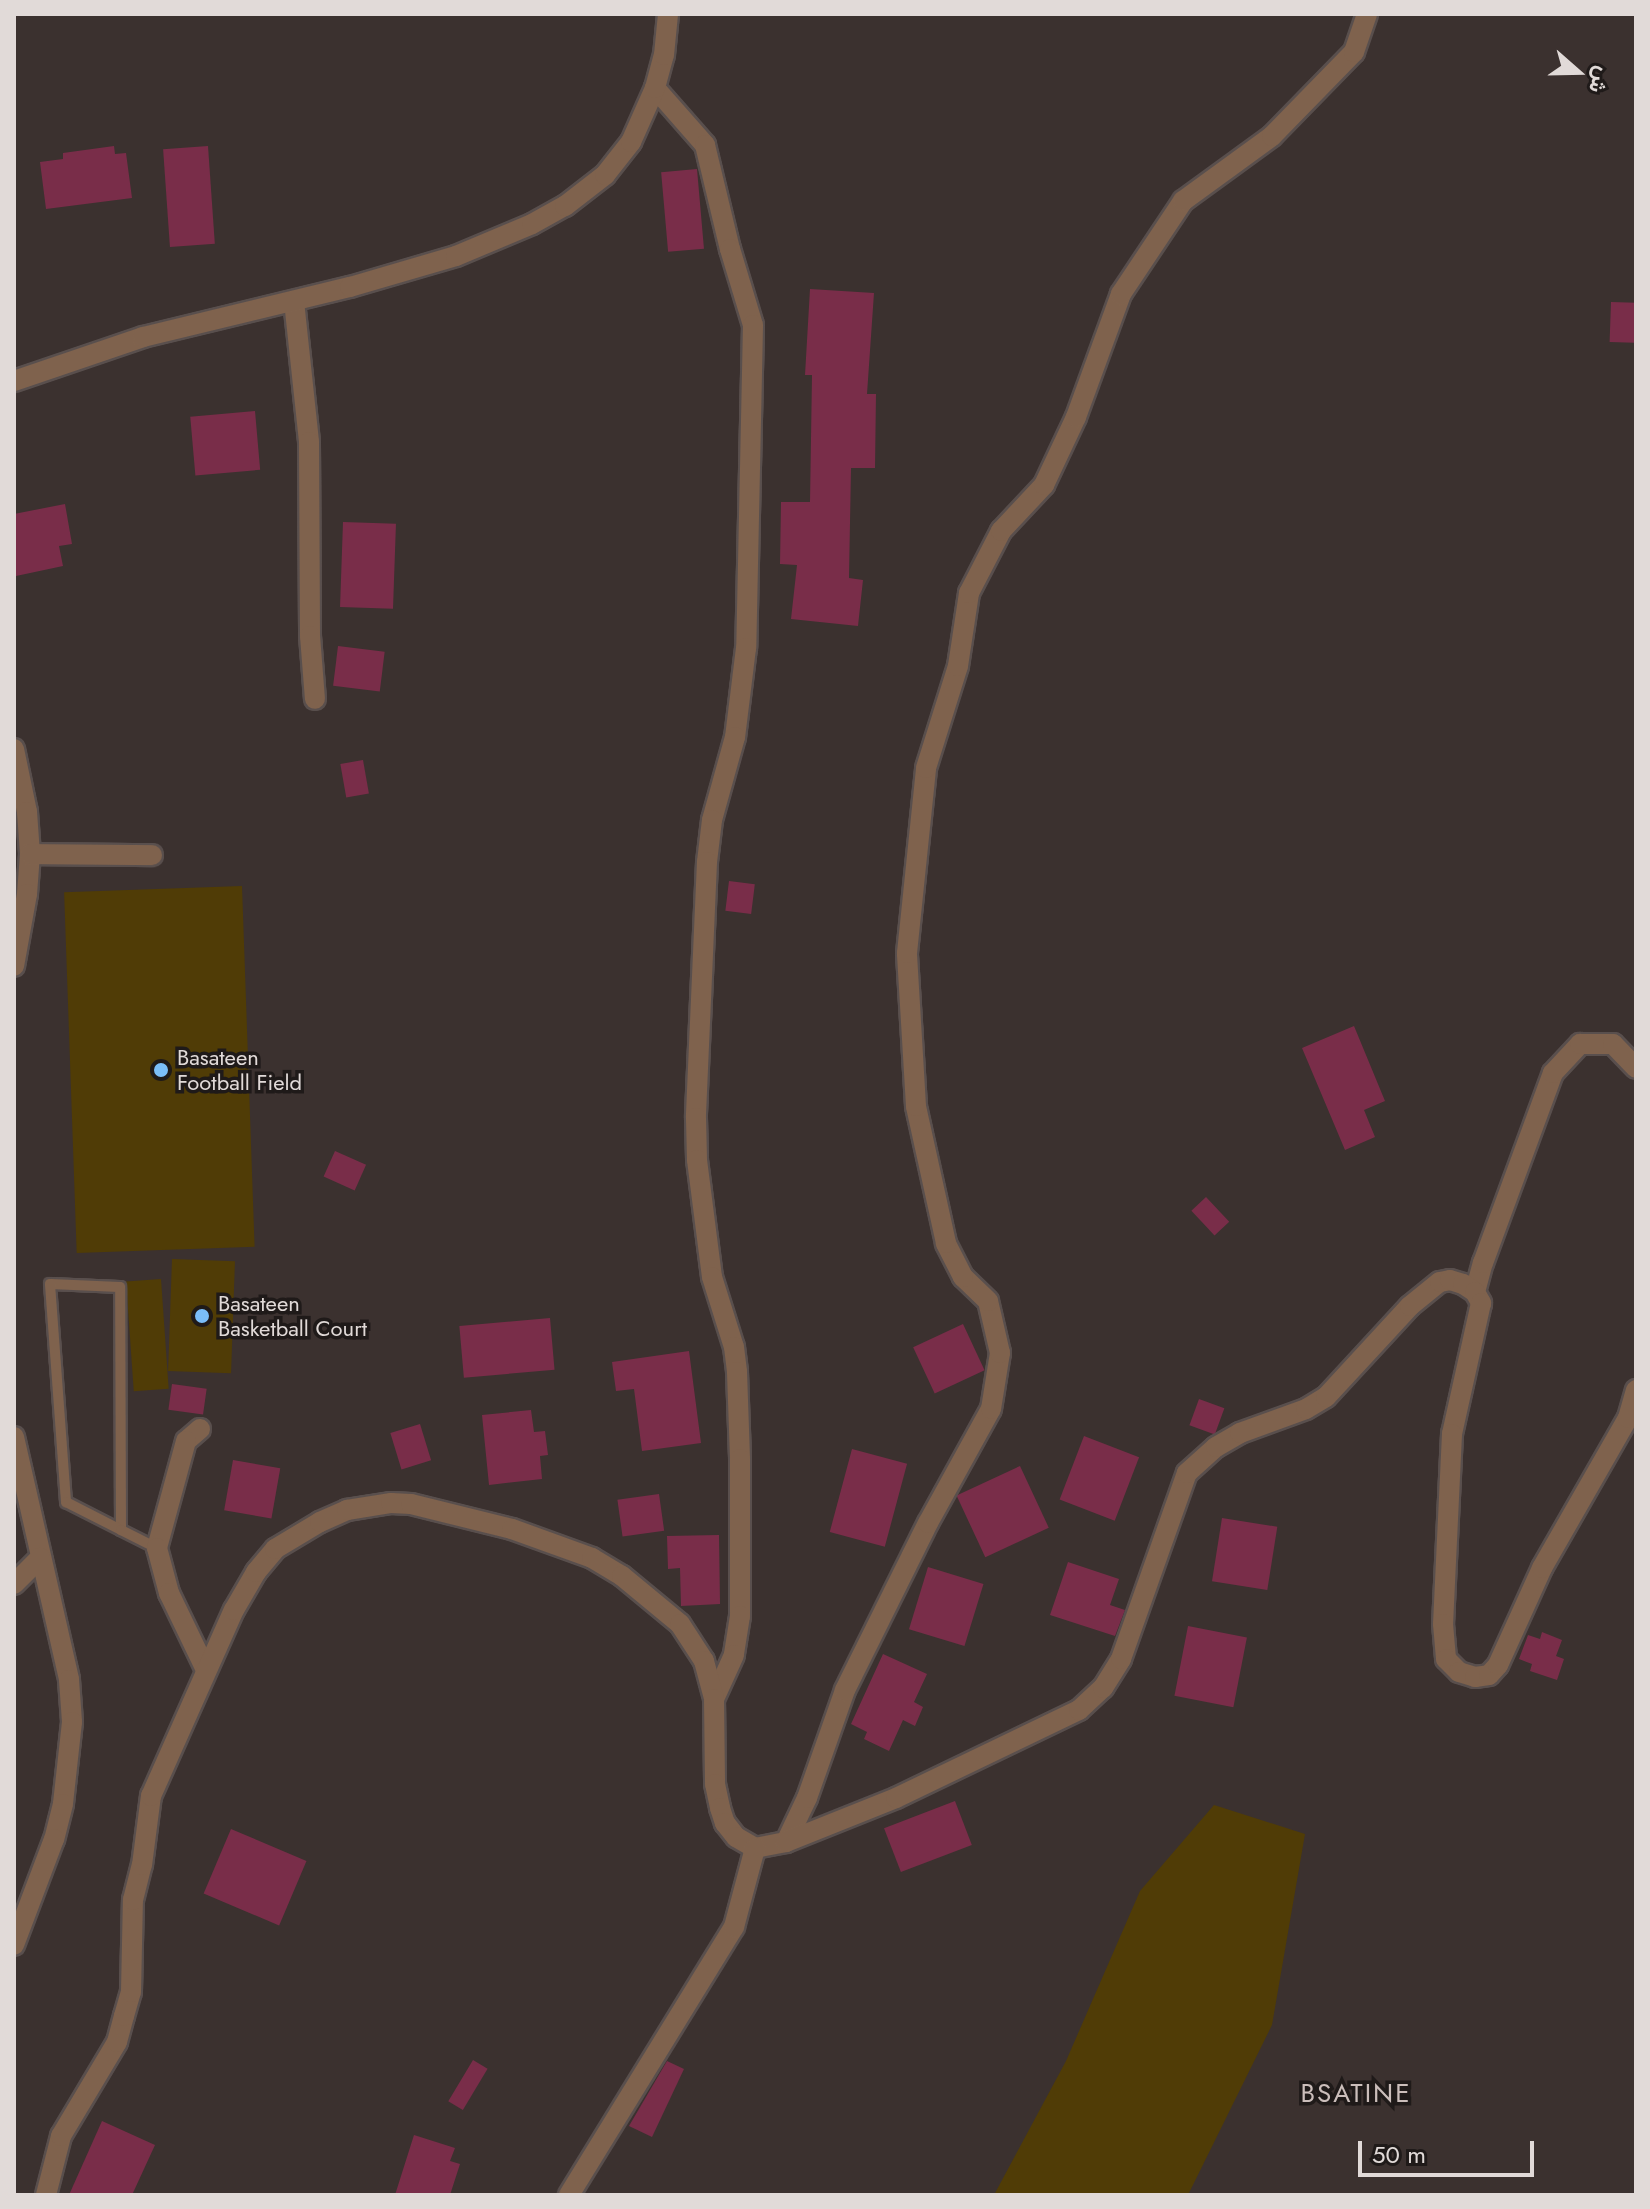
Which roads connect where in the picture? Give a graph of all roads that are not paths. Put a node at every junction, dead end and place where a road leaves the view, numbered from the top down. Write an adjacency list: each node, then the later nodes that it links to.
1 (668, 14): 3 (street)
2 (1367, 14): 23 (street)
3 (655, 88): 4 (street); 22 (street)
4 (294, 301): 5 (street); 6 (street)
5 (14, 381)
6 (315, 699)
7 (14, 749): 8 (street)
8 (20, 812): 9 (street)
9 (30, 854): 10 (street); 11 (street)
10 (152, 855)
11 (14, 966)
12 (1636, 1068): 13 (street)
13 (1475, 1292): 14 (street); 23 (street)
14 (1636, 1390)
15 (200, 1429): 18 (street)
16 (14, 1437): 19 (street)
17 (121, 1530): 17 (lane); 18 (lane)
18 (157, 1548): 21 (street)
19 (40, 1558): 20 (street); 25 (street)
20 (14, 1584)
21 (206, 1670): 22 (street); 26 (street)
22 (714, 1699): 24 (street)
23 (786, 1842): 24 (street)
24 (755, 1848): 27 (street)
25 (14, 1945)
26 (46, 2195)
27 (569, 2195)

